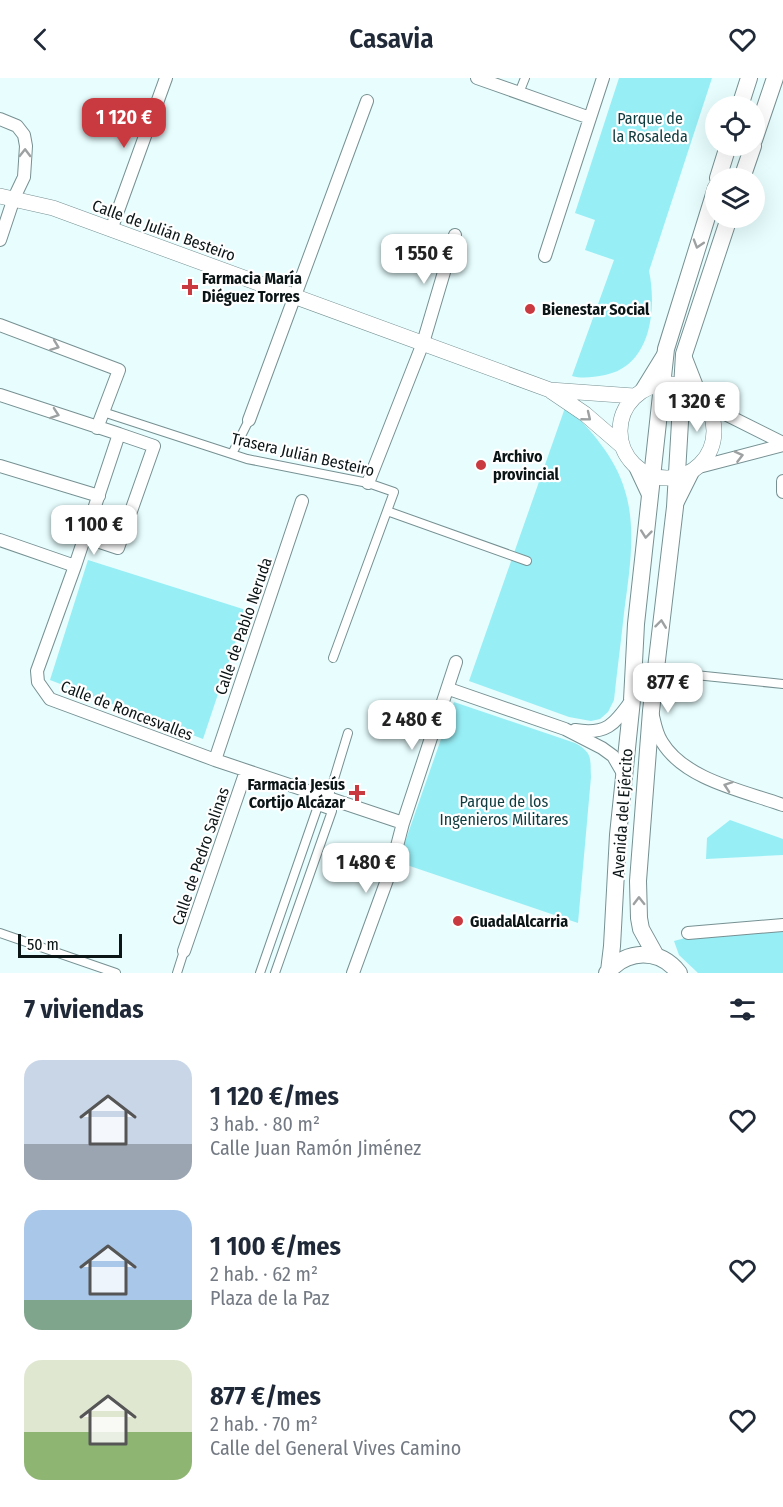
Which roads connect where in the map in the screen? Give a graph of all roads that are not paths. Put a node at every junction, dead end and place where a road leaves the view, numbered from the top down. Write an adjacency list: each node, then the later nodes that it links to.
1 (166, 78): 16 (street)
2 (477, 78): 7 (street)
3 (525, 78): 7 (street)
4 (603, 78): 11 (street)
5 (749, 78): 8 (main road)
6 (775, 78): 10 (main road)
7 (519, 93): 11 (street)
8 (743, 96)
9 (367, 101): 20 (street)
10 (765, 108)
11 (590, 118): 19 (street)
12 (0, 119): 13 (street, one-way to 12)
13 (7, 197): 16 (street, Calle de Julián Besteiro); 18 (street)
14 (705, 223): 23 (main road, Avenida del Ejército, one-way to 23)
15 (726, 228): 24 (main road, Avenida del Ejército)
16 (111, 230): 20 (street, Calle de Julián Besteiro)
17 (455, 235): 22 (street)
18 (0, 240)
19 (545, 256)
20 (295, 296): 22 (street, Calle de Julián Besteiro); 32 (street)
21 (0, 325): 31 (street, one-way to 31)
22 (423, 343): 27 (street, Calle de Julián Besteiro); 44 (street)
23 (666, 349): 25 (main road, Avenida del Ejército); 28 (street)
24 (684, 354): 26 (main road, Avenida del Ejército); 30 (street)
25 (663, 384): 26 (street); 28 (street); 41 (main road, Avenida del Ejército)
26 (683, 387): 30 (street); 42 (main road, Avenida del Ejército)
27 (550, 390): 28 (street, Calle de Julián Besteiro); 36 (street, Calle de Julián Besteiro, one-way to 36)
28 (637, 394): 36 (street)
29 (0, 395): 33 (street, one-way to 33)
30 (704, 402): 35 (street); 40 (street)
31 (103, 412): 33 (street); 37 (street, Trasera Julián Besteiro)
32 (249, 420): 37 (street)
33 (97, 428): 34 (street)
34 (119, 435): 46 (street, Calle de Roncesvalles); 51 (street)
35 (783, 444): 40 (street, one-way to 35)
36 (622, 446): 38 (street)
37 (232, 454): 44 (street, Trasera Julián Besteiro)
38 (634, 465): 41 (street); 47 (street)
39 (0, 466): 46 (street)
40 (695, 468): 42 (street); 49 (street)
41 (652, 476): 42 (street); 47 (main road, Avenida del Ejército)
42 (676, 477): 49 (main road, Avenida del Ejército)
43 (783, 481): 45 (street)
44 (368, 483): 50 (street, Trasera Julián Besteiro)
45 (783, 492)
46 (99, 496): 51 (street, Calle de Roncesvalles)
47 (650, 499): 60 (main road, Avenida del Ejército, one-way to 60)
48 (302, 501): 64 (street, Calle de Pablo Neruda)
49 (675, 507): 57 (main road, Avenida del Ejército, one-way to 49)
50 (387, 511): 53 (street); 55 (street)
51 (85, 537): 54 (street, Calle de Roncesvalles)
52 (0, 540): 54 (street)
53 (527, 561)
54 (75, 566): 64 (street, Calle de Roncesvalles)
55 (333, 658)
56 (456, 662): 59 (street)
57 (656, 671): 58 (street); 61 (main road, Avenida del Ejército)
58 (783, 684)
59 (449, 689): 62 (street); 69 (street)
60 (632, 700): 62 (street); 66 (main road, Avenida del Ejército)
61 (651, 711): 68 (street, one-way to 61); 74 (main road, Avenida del Ejército, one-way to 61)
62 (565, 729): 66 (street)
63 (348, 733): 67 (street)
64 (215, 760): 65 (street, Calle de Roncesvalles)
65 (246, 771): 67 (street, Calle de Roncesvalles); 73 (street, Calle de Pedro Salinas)
66 (624, 775): 75 (main road, Avenida del Ejército)
67 (327, 803): 69 (street, Calle de Roncesvalles); 78 (street); 79 (street)
68 (783, 805)
69 (403, 823): 80 (street)
70 (783, 925): 72 (street)
71 (0, 933): 76 (street)
72 (688, 933)
73 (184, 951): 77 (street)
74 (657, 956): 75 (main road); 81 (main road)
75 (608, 972)
76 (116, 973)
77 (177, 973)
78 (260, 973)
79 (275, 973)
80 (352, 973)
81 (679, 973)

